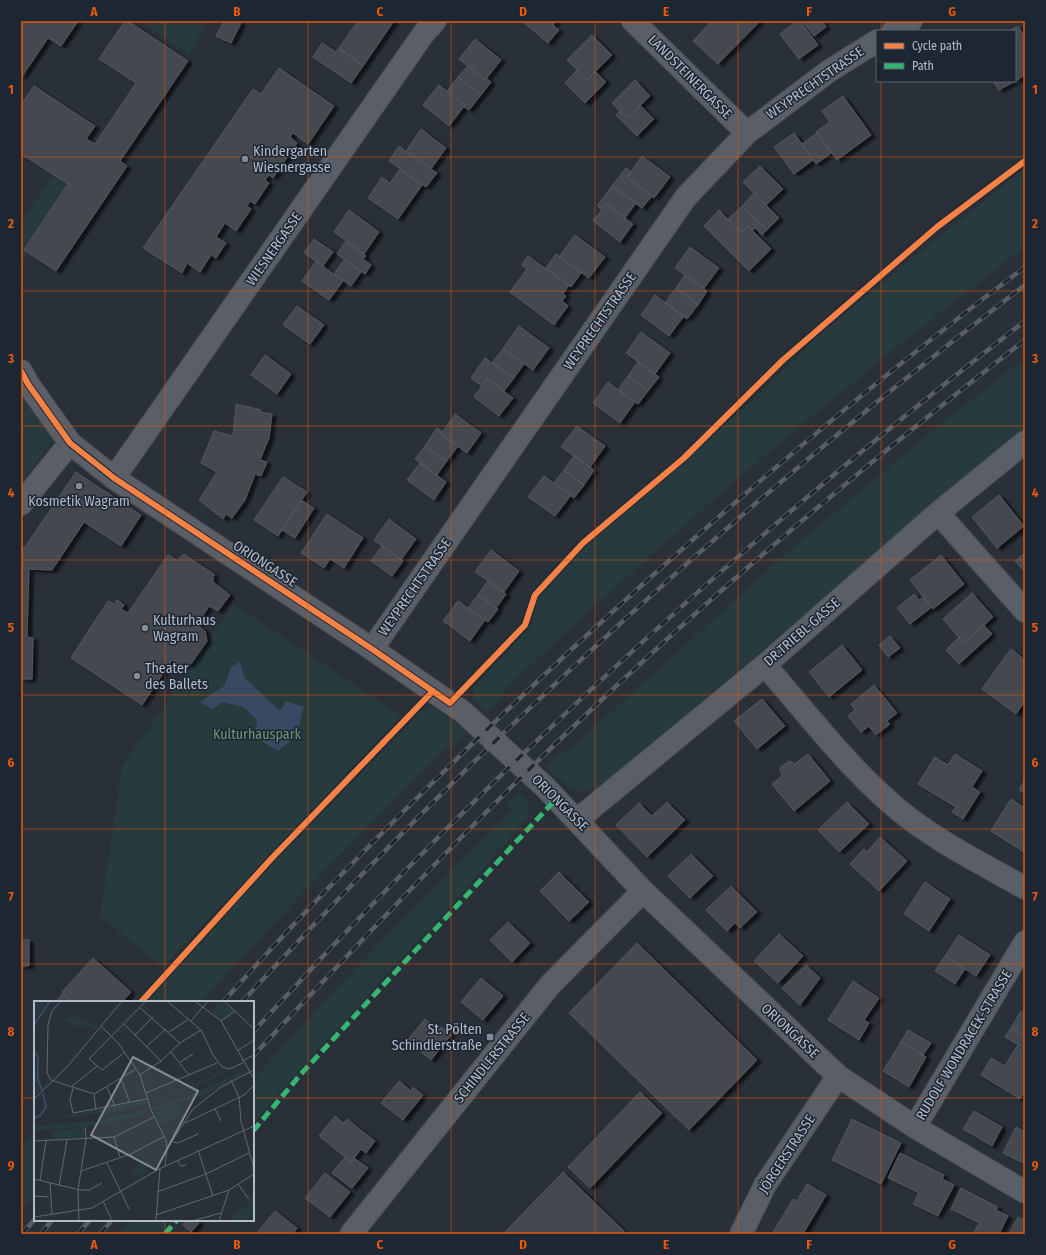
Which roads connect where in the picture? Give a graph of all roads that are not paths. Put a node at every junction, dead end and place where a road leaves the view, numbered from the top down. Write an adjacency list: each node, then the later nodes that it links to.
1 (435, 21): 10 (street, WIESNERGASSE)
2 (633, 21): 6 (street, LANDSTEINERGASSE)
3 (910, 21): 4 (street)
4 (895, 30)
5 (876, 42): 6 (street, WEYPRECHTSTRASSE)
6 (747, 133): 14 (street, WEYPRECHTSTRASSE)
7 (21, 371): 9 (street, ORIONGASSE)
8 (1025, 442): 12 (street, DR.TRIEBL-GASSE)
9 (70, 443): 10 (street, ORIONGASSE); 11 (street)
10 (114, 478): 14 (street, ORIONGASSE)
11 (21, 504)
12 (938, 513): 13 (street); 15 (street, DR.TRIEBL-GASSE)
13 (1025, 611)
14 (372, 649): 16 (street, ORIONGASSE)
15 (765, 665): 16 (street, DR.TRIEBL-GASSE); 17 (street)
16 (577, 820): 18 (street, ORIONGASSE)
17 (1025, 888)
18 (643, 891): 20 (street, ORIONGASSE); 23 (street, SCHINDLERSTRASSE)
19 (1025, 942): 21 (street, RUDOLF WONDRACEK-STRASSE)
20 (838, 1076): 21 (street, ORIONGASSE); 24 (street, JÖRGERSTRASSE)
21 (914, 1127): 22 (street, ORIONGASSE)
22 (1025, 1192)
23 (351, 1234)
24 (741, 1234)

